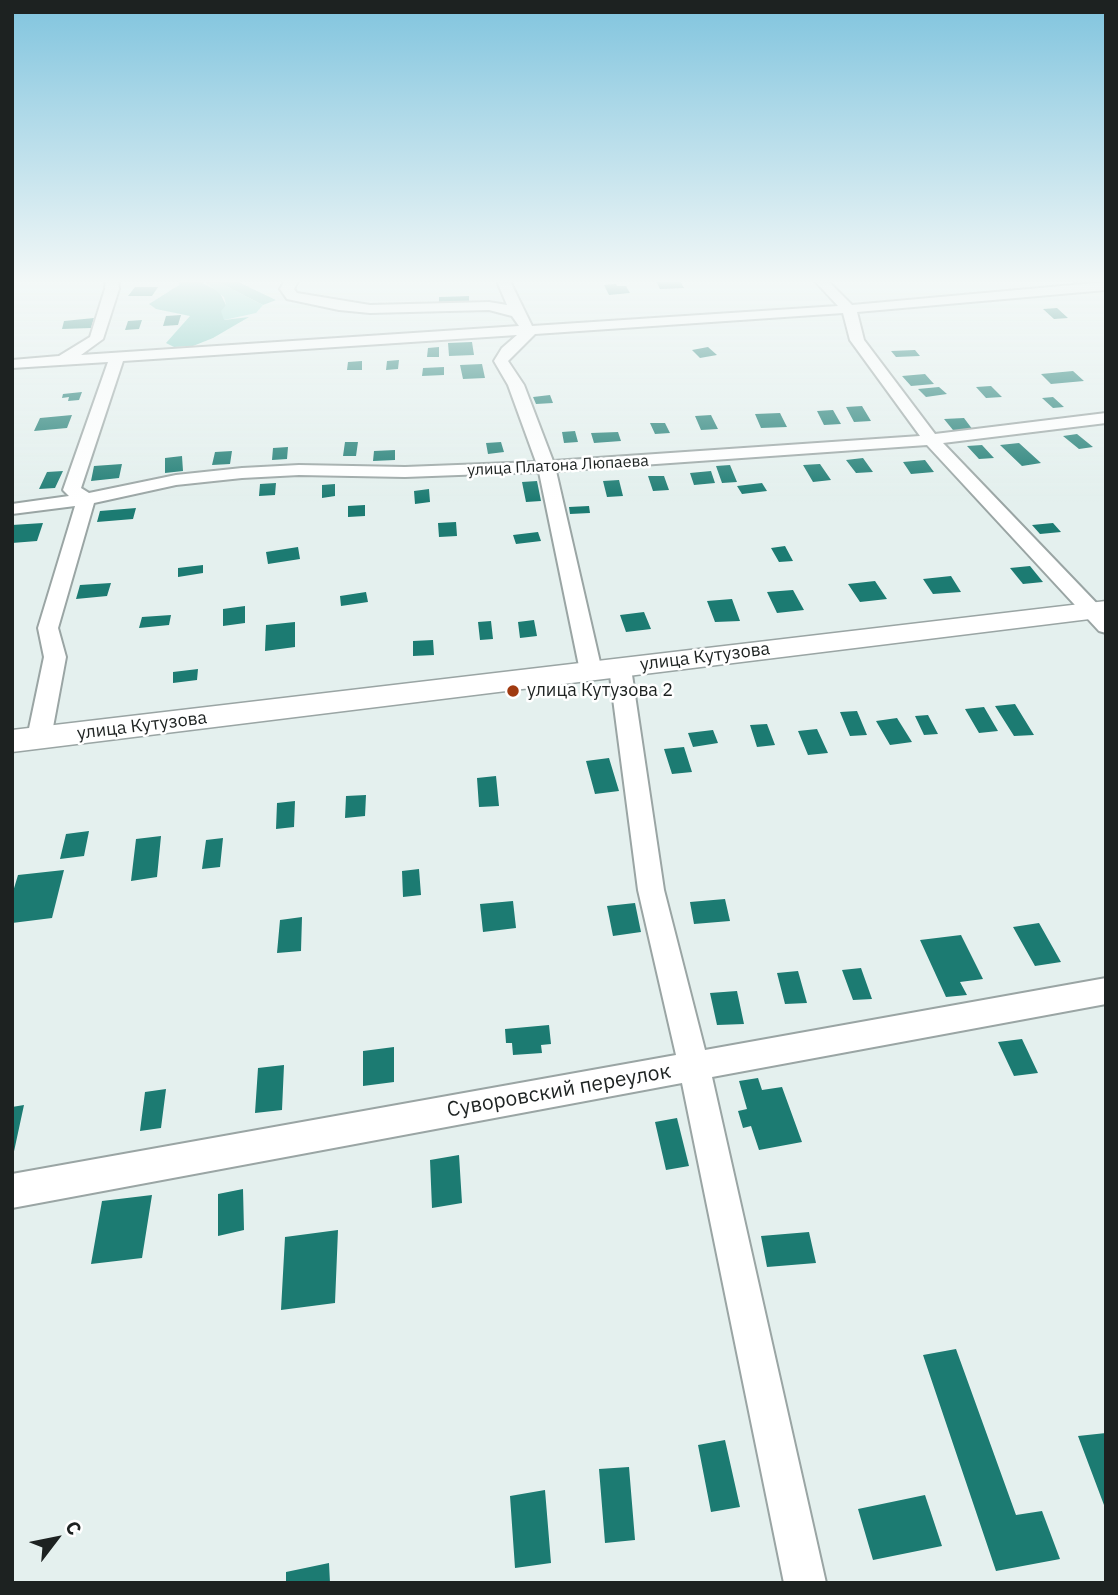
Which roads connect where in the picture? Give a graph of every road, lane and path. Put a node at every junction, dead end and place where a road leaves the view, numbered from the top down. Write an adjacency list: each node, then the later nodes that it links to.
1 (73, 353): 6 (street)
2 (189, 353): 5 (street)
3 (505, 353): 10 (street)
4 (867, 353): 9 (street)
5 (117, 358): 6 (street); 11 (street)
6 (61, 361): 7 (street)
7 (12, 364)
8 (1106, 418): 9 (street, улица Платона Люпаева)
9 (931, 440): 10 (street, улица Платона Люпаева); 13 (street)
10 (547, 468): 11 (street, улица Платона Люпаева); 14 (street)
11 (86, 499): 12 (street, улица Платона Люпаева); 15 (street)
12 (12, 509)
13 (1101, 615): 14 (street, улица Кутузова)
14 (605, 669): 15 (street, улица Кутузова); 17 (street)
15 (20, 744)
16 (1106, 992): 17 (street, Суворовский переулок)
17 (694, 1066): 18 (street, Суворовский переулок); 19 (street)
18 (12, 1191)
19 (805, 1583)

